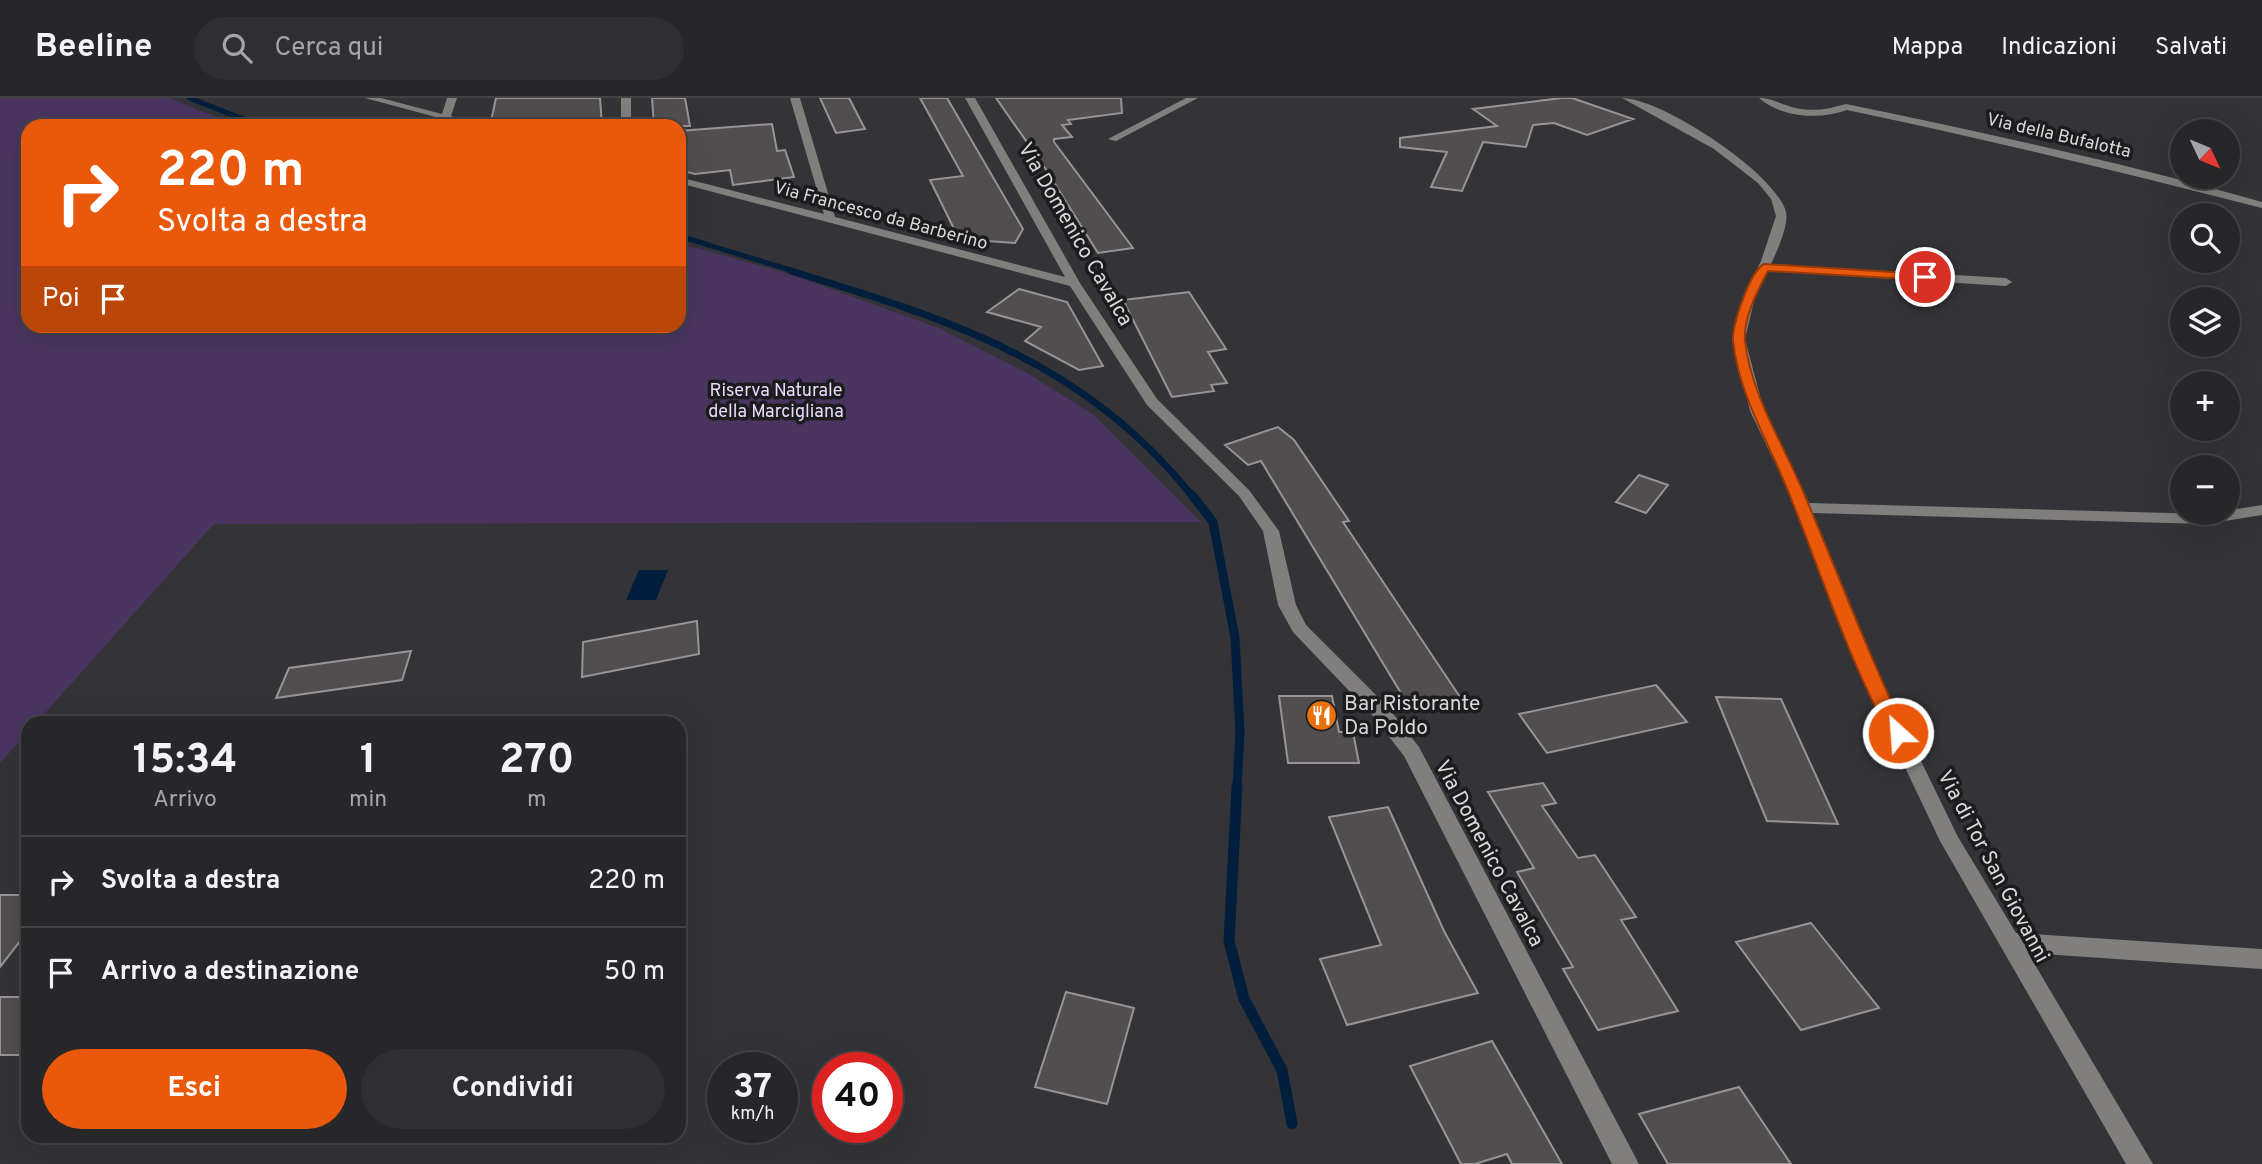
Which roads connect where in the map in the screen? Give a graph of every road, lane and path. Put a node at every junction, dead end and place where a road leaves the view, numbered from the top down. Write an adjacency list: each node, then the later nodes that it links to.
1 (370, 98): 10 (street)
2 (452, 98): 10 (street)
3 (626, 98): 12 (street)
4 (795, 98): 16 (street)
5 (970, 98): 19 (street, Via Domenico Cavalca)
6 (1193, 98): 13 (street)
7 (1627, 98): 17 (street, Via di Tor San Giovanni)
8 (1764, 98): 9 (street, Via della Bufalotta)
9 (1845, 103): 15 (street, Via della Bufalotta)
10 (446, 117): 11 (street)
11 (454, 119)
12 (626, 119)
13 (1113, 139)
14 (686, 182): 16 (street, Via Francesco da Barberino)
15 (2262, 205)
16 (831, 221): 19 (street, Via Francesco da Barberino)
17 (1764, 267): 18 (street); 20 (street, Via di Tor San Giovanni)
18 (2006, 282)
19 (1074, 284): 24 (street, Via Domenico Cavalca)
20 (1803, 508): 21 (street); 22 (street, Via di Tor San Giovanni)
21 (2262, 510)
22 (2008, 942): 23 (street); 25 (street, Via di Tor San Giovanni)
23 (2262, 959)
24 (1626, 1164)
25 (2140, 1164)

